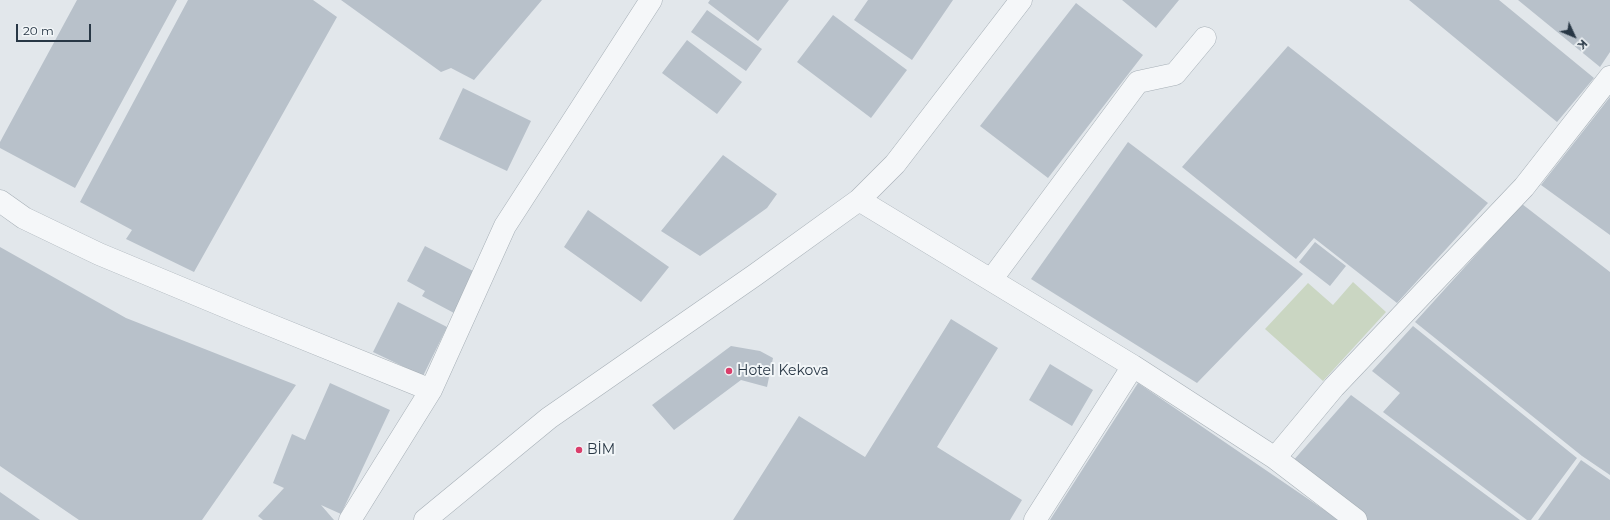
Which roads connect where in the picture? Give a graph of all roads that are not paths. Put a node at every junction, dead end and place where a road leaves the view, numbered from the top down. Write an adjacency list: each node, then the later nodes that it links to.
1 (651, 0): 9 (street)
2 (1021, 0): 5 (street)
3 (1205, 38): 7 (street)
4 (1610, 78): 10 (street)
5 (859, 200): 7 (street); 12 (street)
6 (0, 201): 9 (street)
7 (991, 280): 8 (street)
8 (1133, 366): 10 (street); 13 (street)
9 (431, 390): 11 (street)
10 (1275, 458): 14 (street)
11 (350, 520)
12 (425, 520)
13 (1035, 520)
14 (1356, 520)

